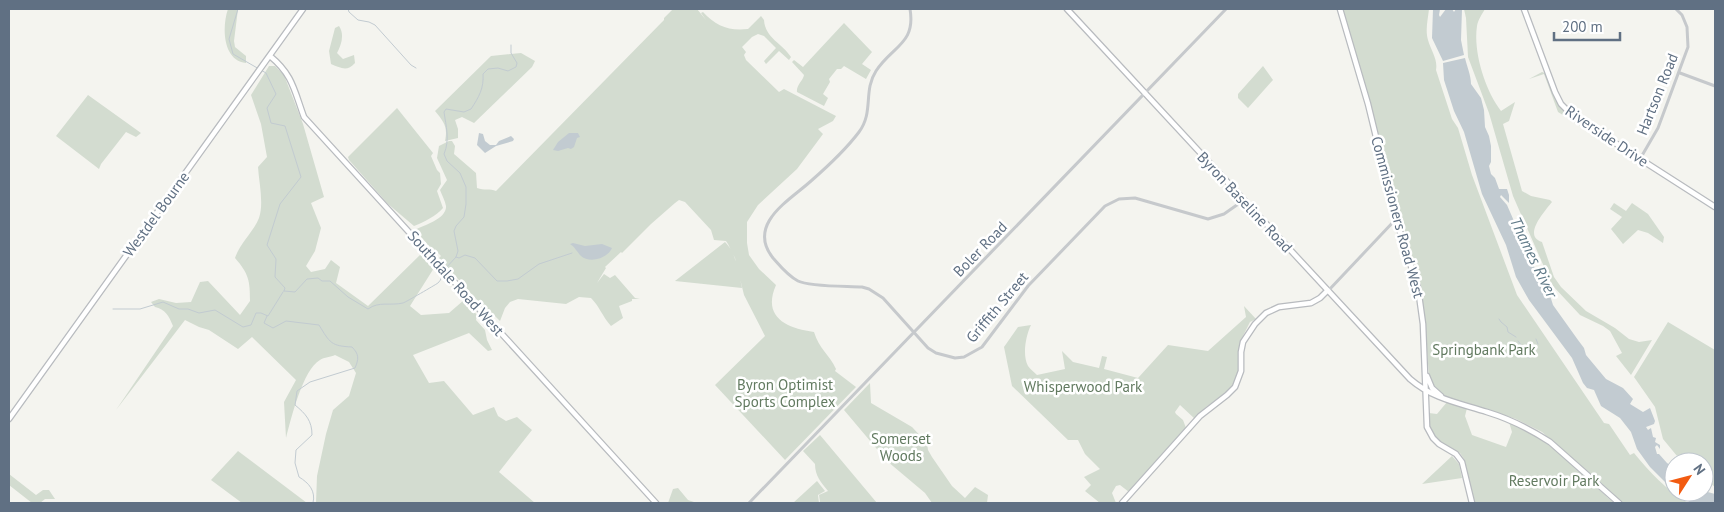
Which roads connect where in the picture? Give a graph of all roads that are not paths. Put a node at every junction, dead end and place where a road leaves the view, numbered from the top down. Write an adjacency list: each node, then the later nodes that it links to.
1 (303, 9): 8 (main road, Westdel Bourne)
2 (910, 9): 17 (street, Griffith Street)
3 (1067, 9): 11 (main road, Byron Baseline Road)
4 (1226, 9): 11 (street, Boler Road)
5 (1340, 9): 15 (main road, Commissioners Road West)
6 (1524, 9): 12 (main road, Riverside Drive)
7 (1676, 9): 9 (street, Hartson Road)
8 (270, 56): 25 (main road, Westdel Bourne); 26 (main road, Southdale Road West)
9 (1680, 73): 10 (street); 12 (street, Hartson Road)
10 (1715, 86)
11 (1145, 94): 13 (main road, Byron Baseline Road); 17 (street, Boler Road)
12 (1640, 159): 14 (main road, Riverside Drive)
13 (1244, 200): 16 (main road, Byron Baseline Road); 17 (street, Griffith Street)
14 (1715, 207)
15 (1396, 219): 16 (street); 18 (main road, Commissioners Road West)
16 (1327, 291): 19 (main road, Byron Baseline Road); 28 (main road)
17 (914, 332): 27 (street, Boler Road)
18 (1425, 362): 20 (main road, Commissioners Road West); 23 (main road)
19 (1410, 379): 20 (main road); 21 (main road, Byron Baseline Road); 24 (main road)
20 (1426, 382): 21 (main road, Commissioners Road West)
21 (1426, 392): 22 (main road, Byron Baseline Road); 24 (main road, Commissioners Road West)
22 (1434, 395): 23 (main road, Byron Baseline Road); 24 (main road)
23 (1449, 400): 30 (main road, Byron Baseline Road)
24 (1426, 403): 29 (main road, Commissioners Road West)
25 (9, 418)
26 (656, 503)
27 (749, 503)
28 (1122, 503)
29 (1472, 503)
30 (1619, 503)

